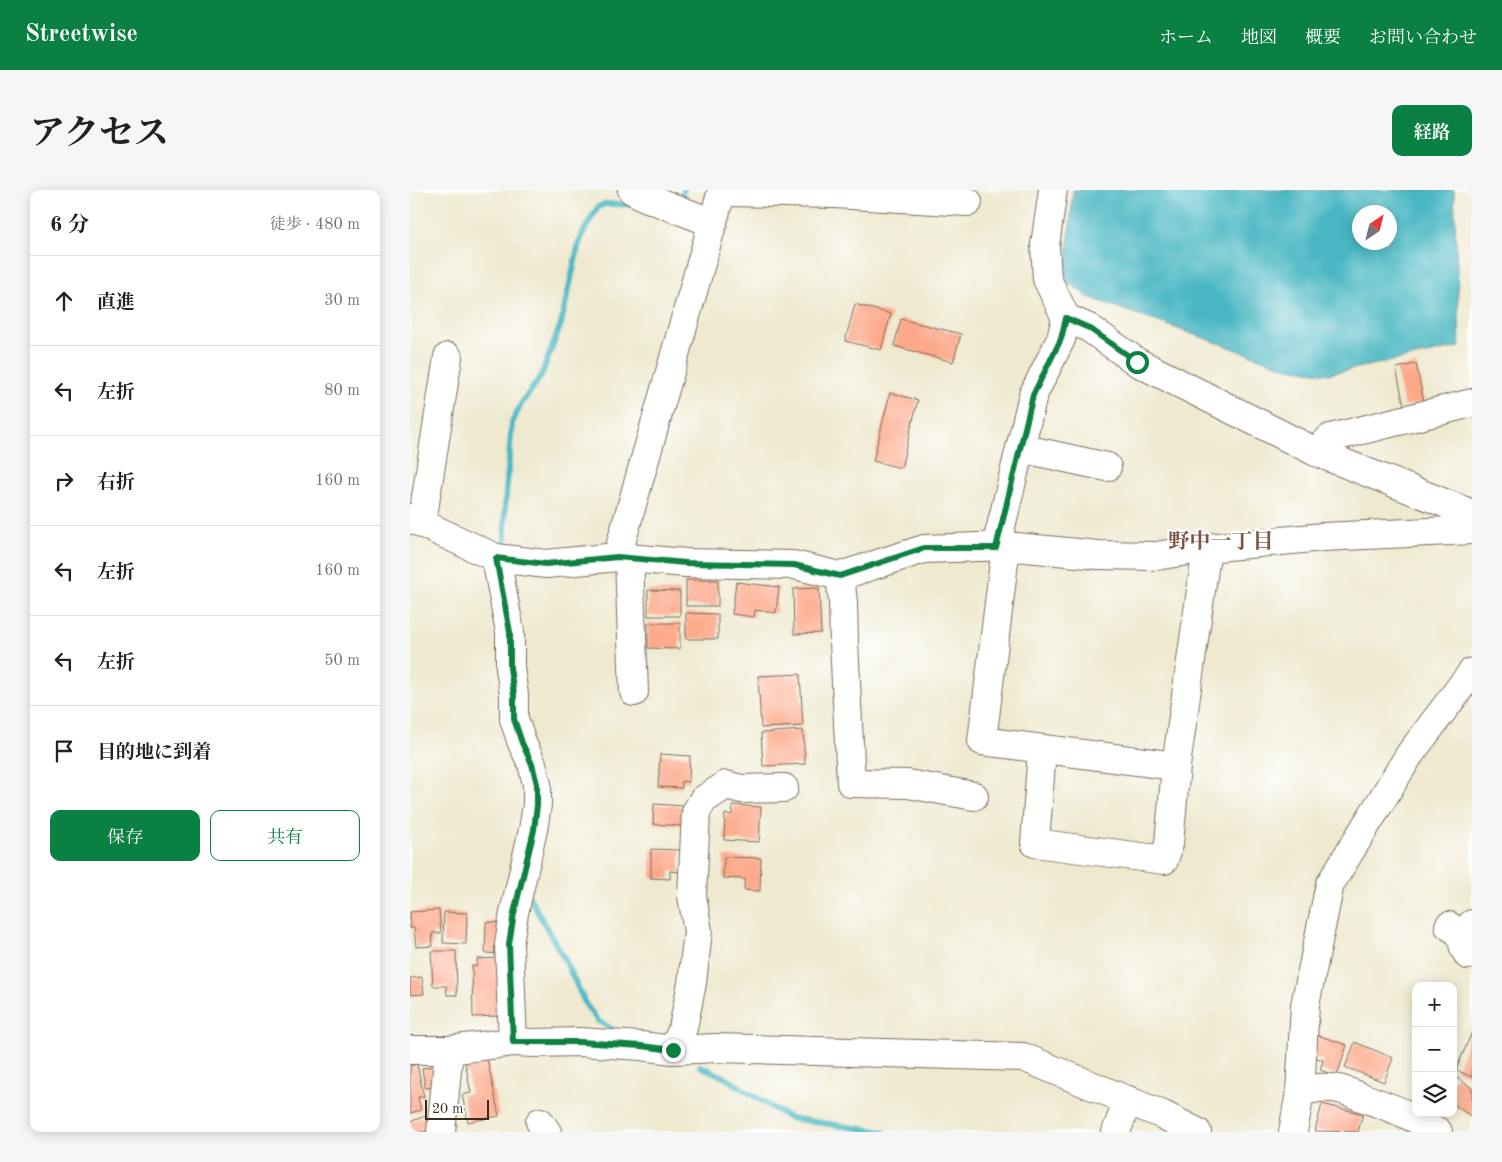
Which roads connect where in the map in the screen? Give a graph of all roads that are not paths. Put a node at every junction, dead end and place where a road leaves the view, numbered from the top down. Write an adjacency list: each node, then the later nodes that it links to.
1 (632, 190): 5 (street)
2 (1053, 190): 6 (street)
3 (722, 191): 4 (street); 5 (street)
4 (968, 202)
5 (713, 222): 18 (street)
6 (1066, 318): 9 (street); 10 (street)
7 (448, 357): 13 (street)
8 (1472, 403): 10 (street)
9 (1020, 448): 11 (street); 15 (street)
10 (1316, 452): 12 (street)
11 (1107, 466)
12 (1472, 514)
13 (416, 520): 17 (street)
14 (1472, 530): 16 (street)
15 (1001, 547): 16 (street); 19 (street); 22 (street)
16 (1207, 548): 23 (street)
17 (496, 558): 18 (street); 26 (street)
18 (623, 558): 19 (street); 21 (street)
19 (840, 576): 25 (street)
20 (1472, 672): 30 (street)
21 (634, 692)
22 (1042, 750): 23 (street); 23 (street)
23 (1176, 766)
24 (784, 788): 29 (street)
25 (974, 796)
26 (513, 1042): 28 (street); 29 (street)
27 (410, 1050): 28 (street)
28 (449, 1050): 32 (street)
29 (673, 1050): 31 (street)
30 (1300, 1092): 35 (street); 36 (street)
31 (1128, 1100): 33 (street); 34 (street)
32 (441, 1132)
33 (1116, 1132)
34 (1197, 1132)
35 (1293, 1132)
36 (1438, 1132)

